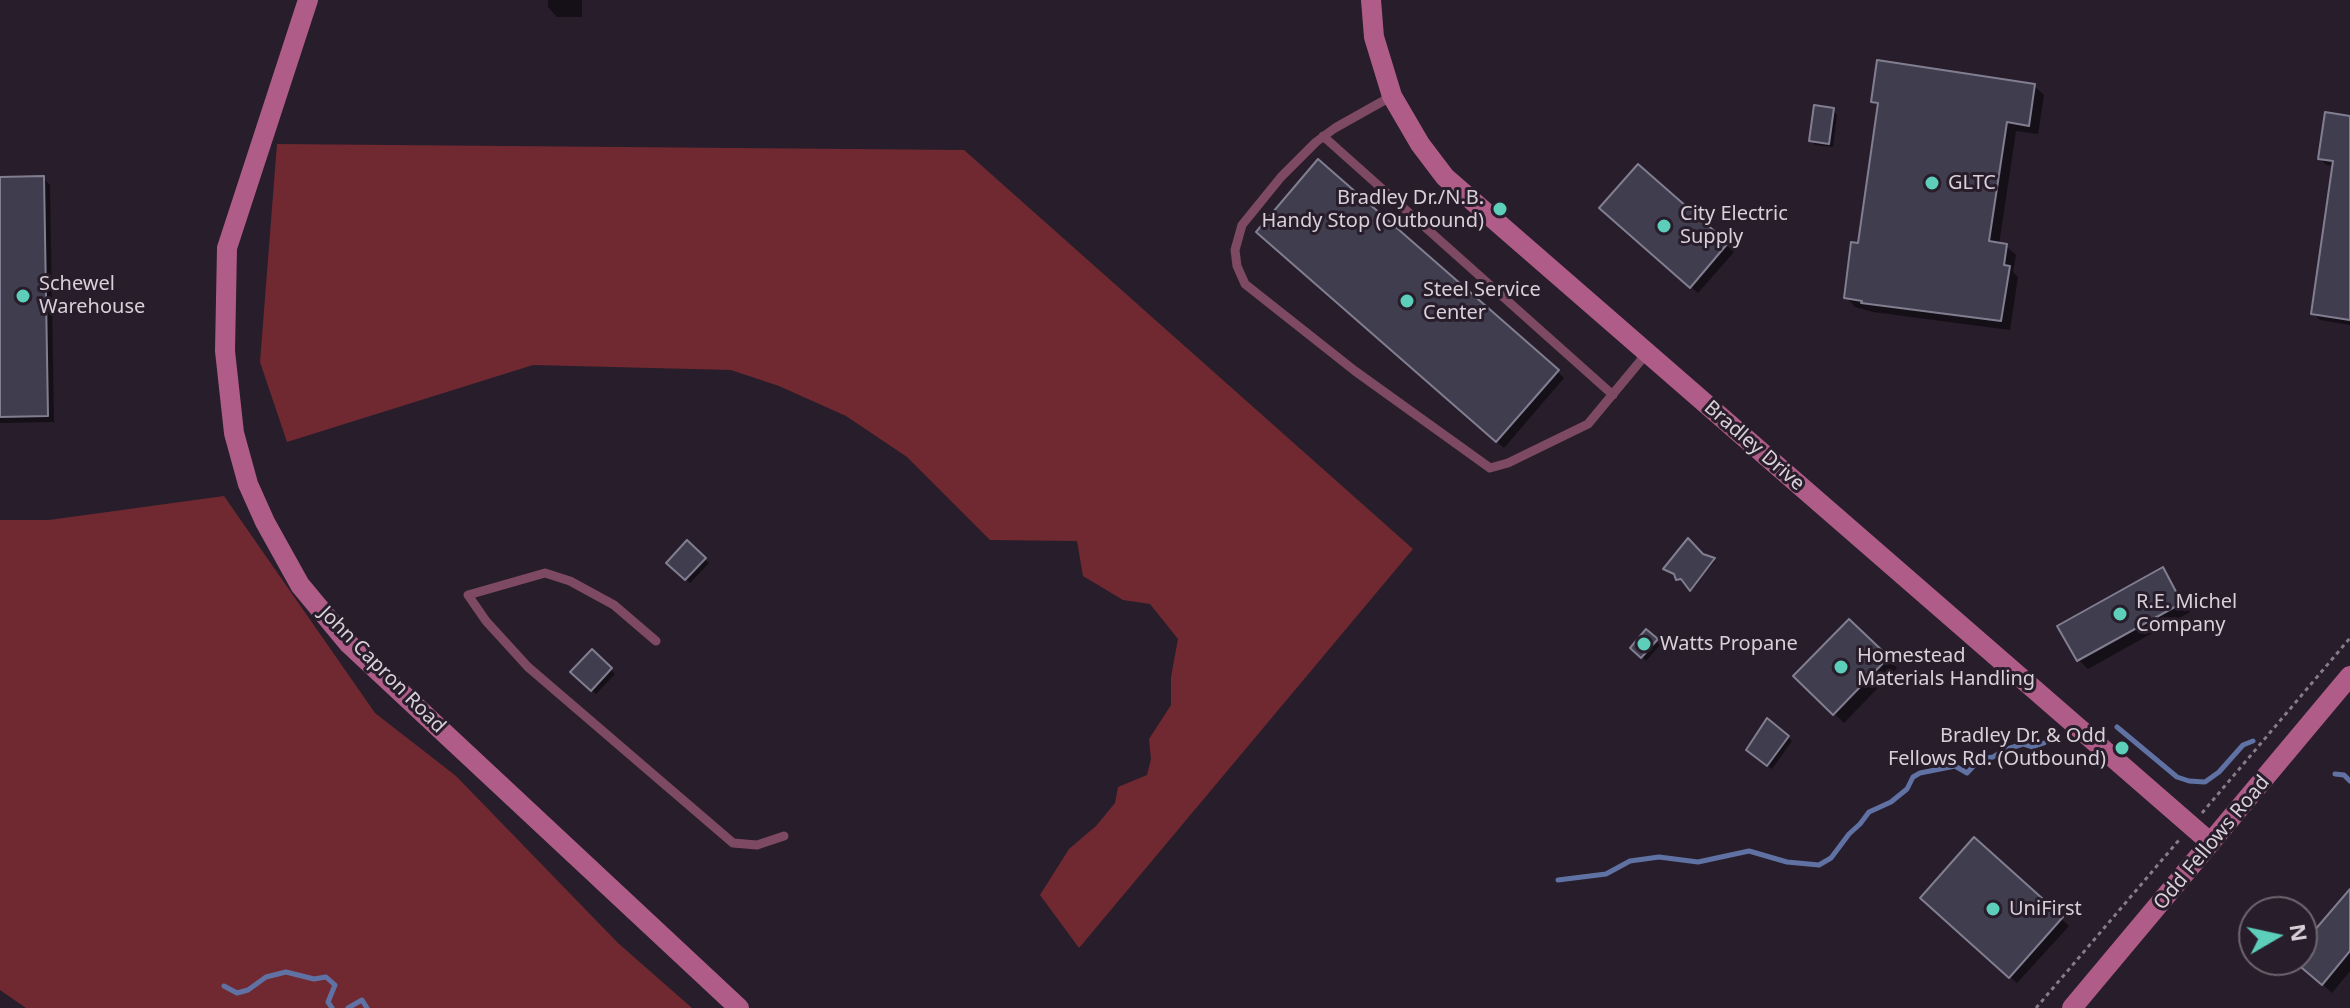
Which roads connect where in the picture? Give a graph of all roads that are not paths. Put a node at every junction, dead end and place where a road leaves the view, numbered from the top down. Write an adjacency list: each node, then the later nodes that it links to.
1 (308, 0): 11 (street, John Capron Road)
2 (1371, 0): 3 (street, Bradley Drive)
3 (1392, 96): 4 (lane); 5 (street, Bradley Drive)
4 (1323, 136): 6 (lane); 6 (lane)
5 (1647, 353): 6 (lane); 10 (street, Bradley Drive)
6 (1613, 395)
7 (656, 641): 9 (lane)
8 (2350, 676): 10 (street, Odd Fellows Road)
9 (784, 836)
10 (2211, 843): 12 (street, Odd Fellows Road)
11 (739, 1008)
12 (2072, 1008)

